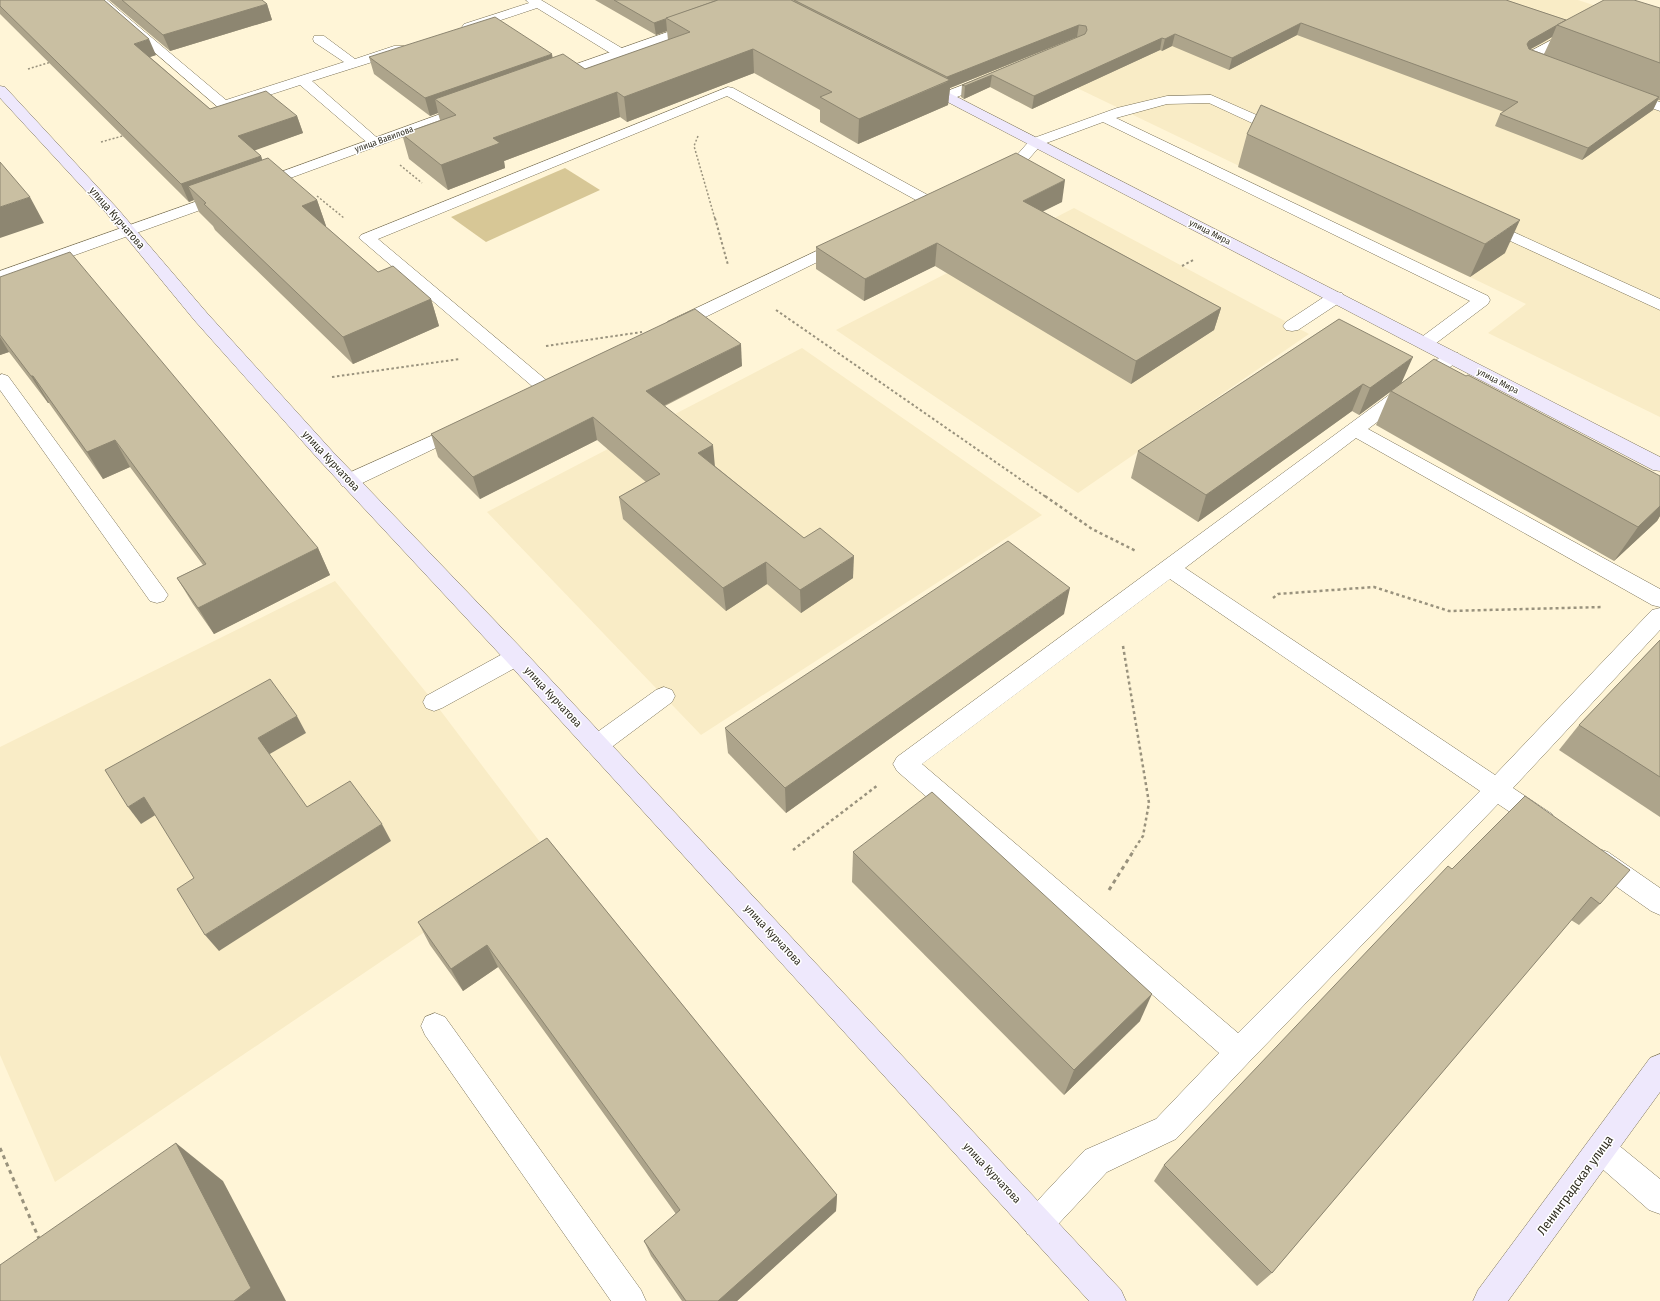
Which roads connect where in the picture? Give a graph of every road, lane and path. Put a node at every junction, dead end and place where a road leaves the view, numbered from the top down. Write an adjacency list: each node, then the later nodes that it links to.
1 (100, 0): 7 (street)
2 (536, 2): 6 (street); 10 (street)
3 (711, 21): 10 (street)
4 (1584, 26): 13 (street)
5 (158, 30): 7 (street)
6 (457, 30)
7 (141, 36): 17 (street)
8 (319, 39): 12 (street)
9 (412, 44): 12 (street)
10 (620, 53): 18 (street)
11 (51, 62): 14 (path)
12 (353, 64): 17 (street)
13 (1559, 68)
14 (28, 69)
15 (1001, 74): 21 (street)
16 (908, 76): 21 (main road, улица Мира)
17 (302, 80): 29 (street)
18 (539, 82)
19 (0, 90): 39 (main road, улица Курчатова)
20 (1617, 90): 24 (street)
21 (947, 96): 30 (main road, улица Мира)
22 (711, 98): 35 (street); 36 (street); 44 (path)
23 (479, 104): 29 (street, улица Вавилова)
24 (1660, 107)
25 (1104, 117): 27 (street); 30 (street); 46 (street)
26 (130, 134): 28 (path)
27 (1290, 135)
28 (101, 142)
29 (375, 142): 39 (street, улица Вавилова)
30 (1036, 142): 32 (street); 45 (main road, улица Мира)
31 (396, 162): 36 (path)
32 (987, 175)
33 (313, 193): 41 (path)
34 (944, 196): 35 (street)
35 (930, 202): 37 (street)
36 (450, 204): 41 (street)
37 (915, 209)
38 (1472, 218): 47 (street)
39 (128, 232): 42 (street, улица Вавилова); 57 (main road, улица Курчатова)
40 (859, 236): 44 (street)
41 (367, 238): 53 (street)
42 (0, 278)
43 (1495, 289): 46 (street)
44 (747, 290): 49 (street); 58 (path)
45 (1336, 297): 48 (street); 50 (main road, улица Мира)
46 (1482, 300): 50 (street)
47 (1660, 305)
48 (1292, 326)
49 (656, 334)
50 (1425, 343): 51 (main road, улица Мира)
51 (1452, 357): 55 (street); 56 (main road, улица Мира)
52 (0, 381): 59 (street)
53 (545, 388)
54 (476, 421): 57 (street)
55 (1356, 430): 58 (street); 60 (street)
56 (1660, 465)
57 (350, 481): 65 (main road, улица Курчатова)
58 (1170, 568): 62 (street); 64 (street)
59 (158, 595)
60 (1660, 599)
61 (1605, 607): 64 (path)
62 (1116, 608): 69 (street); 75 (path)
63 (1660, 616): 70 (street)
64 (1247, 620): 70 (street)
65 (516, 657): 67 (street); 68 (main road, улица Курчатова)
66 (664, 696): 68 (street)
67 (434, 702)
68 (597, 745): 82 (main road, улица Курчатова)
69 (905, 764): 73 (path); 75 (street)
70 (1497, 789): 71 (street); 77 (street)
71 (1561, 834)
72 (1581, 847): 74 (street)
73 (793, 850)
74 (1660, 903)
75 (1089, 922): 77 (street)
76 (435, 1026): 84 (street)
77 (1239, 1052): 82 (street)
78 (1660, 1068): 80 (main road, Ленинградская улица)
79 (0, 1148): 83 (path)
80 (1601, 1149): 81 (street); 86 (main road, Ленинградская улица)
81 (1660, 1199)
82 (1038, 1223): 85 (main road, улица Курчатова)
83 (35, 1247)
84 (630, 1301)
85 (1110, 1301)
86 (1489, 1301)

